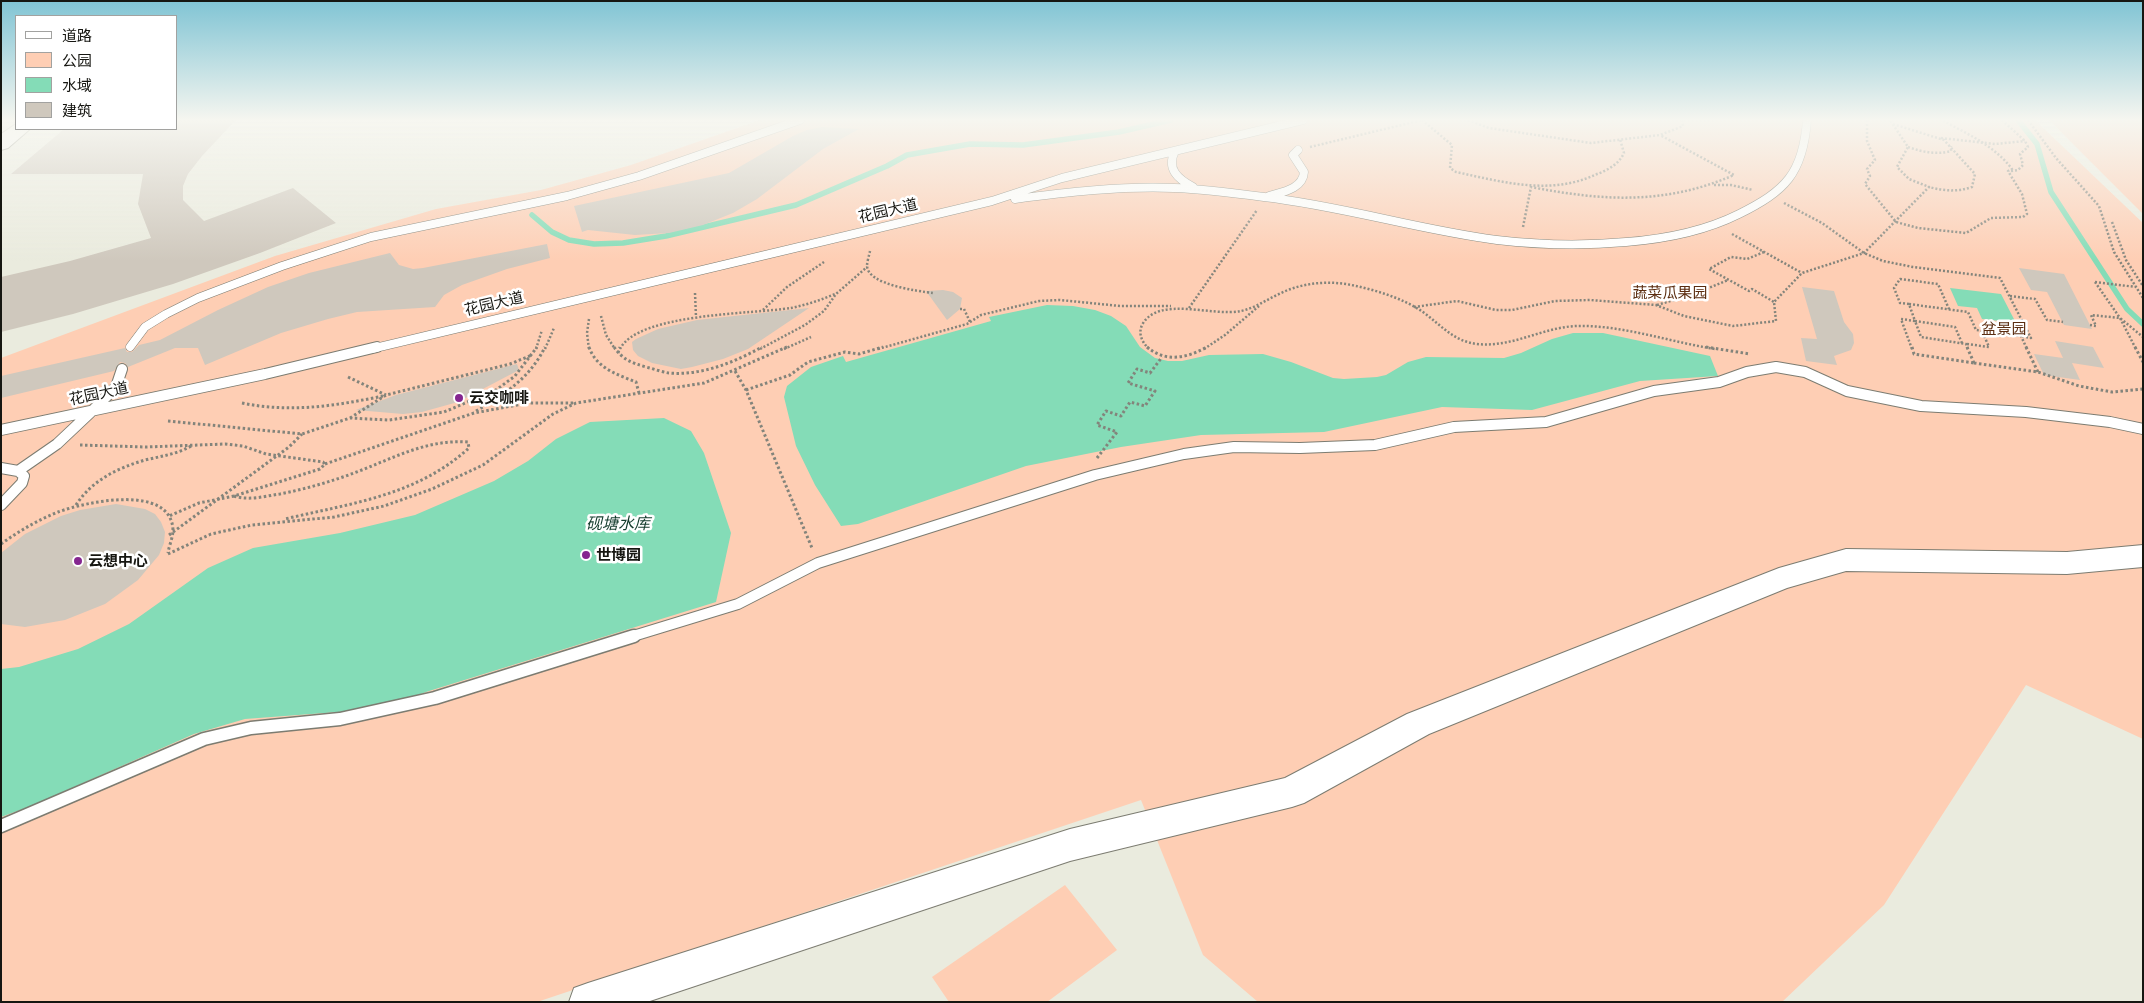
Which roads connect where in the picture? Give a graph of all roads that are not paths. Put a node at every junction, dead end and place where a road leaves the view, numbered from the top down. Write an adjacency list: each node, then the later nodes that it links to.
1 (666, 167): 9 (lane)
2 (1109, 167): 8 (lane)
3 (1171, 167): 6 (lane)
4 (1301, 167): 7 (lane)
5 (1798, 167): 7 (lane)
6 (1203, 191): 7 (lane); 8 (lane)
7 (1266, 197)
8 (992, 202): 11 (lane, 花园大道)
9 (130, 347)
10 (122, 369): 11 (lane)
11 (92, 411): 13 (lane, 花园大道); 15 (lane)
12 (2143, 429): 18 (lane)
13 (1, 430)
14 (1, 468): 15 (lane)
15 (18, 471): 16 (lane)
16 (1, 505)
17 (2143, 556): 19 (street)
18 (1, 826)
19 (588, 1002)

